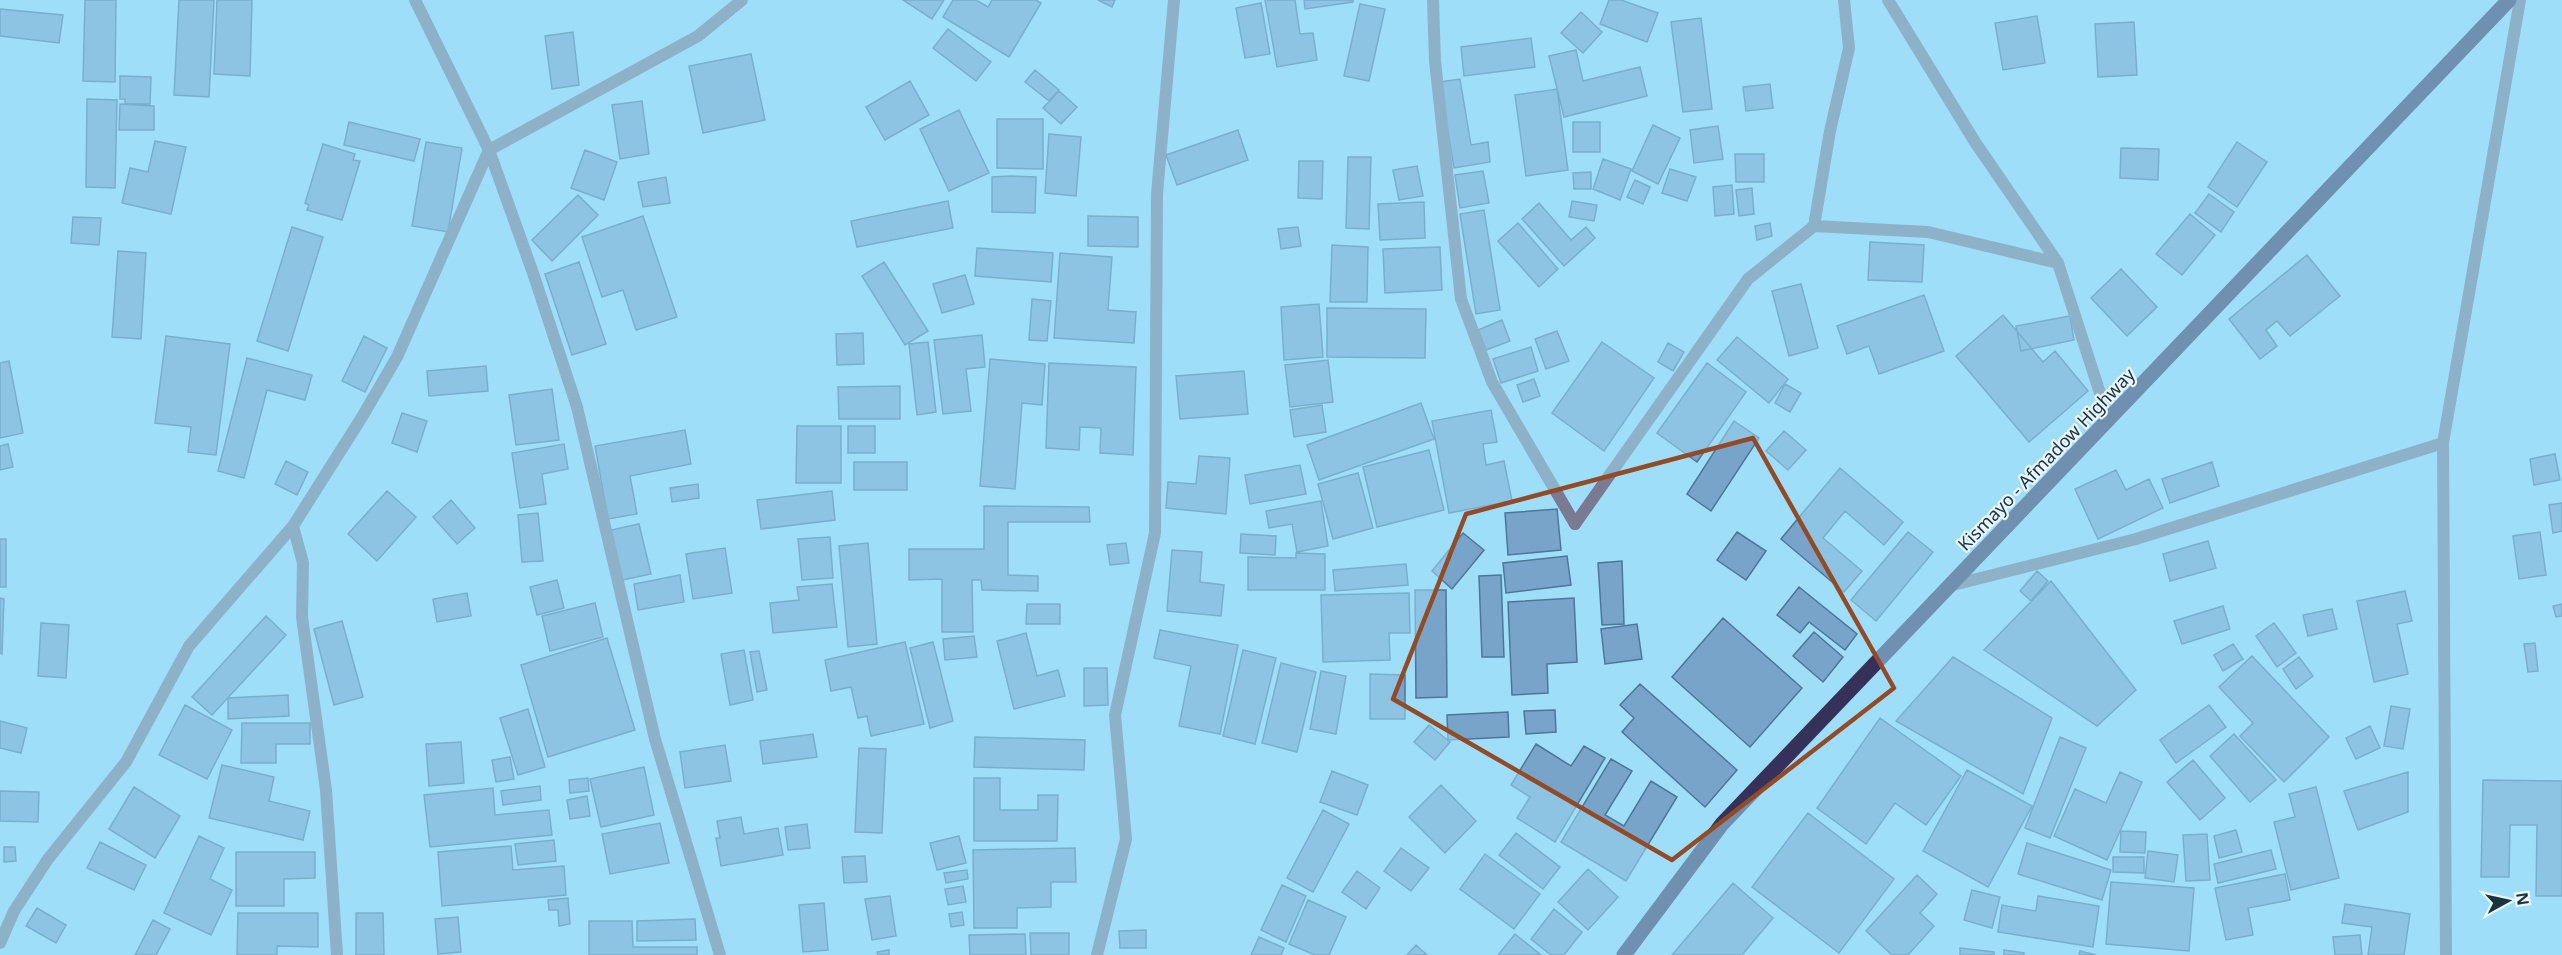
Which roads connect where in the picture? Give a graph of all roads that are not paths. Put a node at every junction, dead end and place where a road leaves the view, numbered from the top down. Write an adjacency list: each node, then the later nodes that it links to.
1 (415, 0): 9 (street)
2 (742, 0): 9 (street)
3 (1174, 0): 19 (street)
4 (1433, 0): 10 (street)
5 (1844, 0): 10 (street)
6 (1888, 0): 11 (street)
7 (2510, 0): 12 (main road, Kismayo - Afmadow Highway)
8 (2520, 0): 13 (street)
9 (489, 150): 14 (street); 18 (street)
10 (1814, 226): 11 (street)
11 (2058, 263): 12 (street)
12 (2109, 421): 15 (main road, Kismayo - Afmadow Highway)
13 (2443, 443): 15 (street); 21 (street)
14 (293, 526): 16 (street); 17 (street)
15 (1953, 585): 20 (main road, Kismayo - Afmadow Highway)
16 (0, 942)
17 (337, 955)
18 (720, 955)
19 (1097, 955)
20 (1624, 955)
21 (2445, 955)

